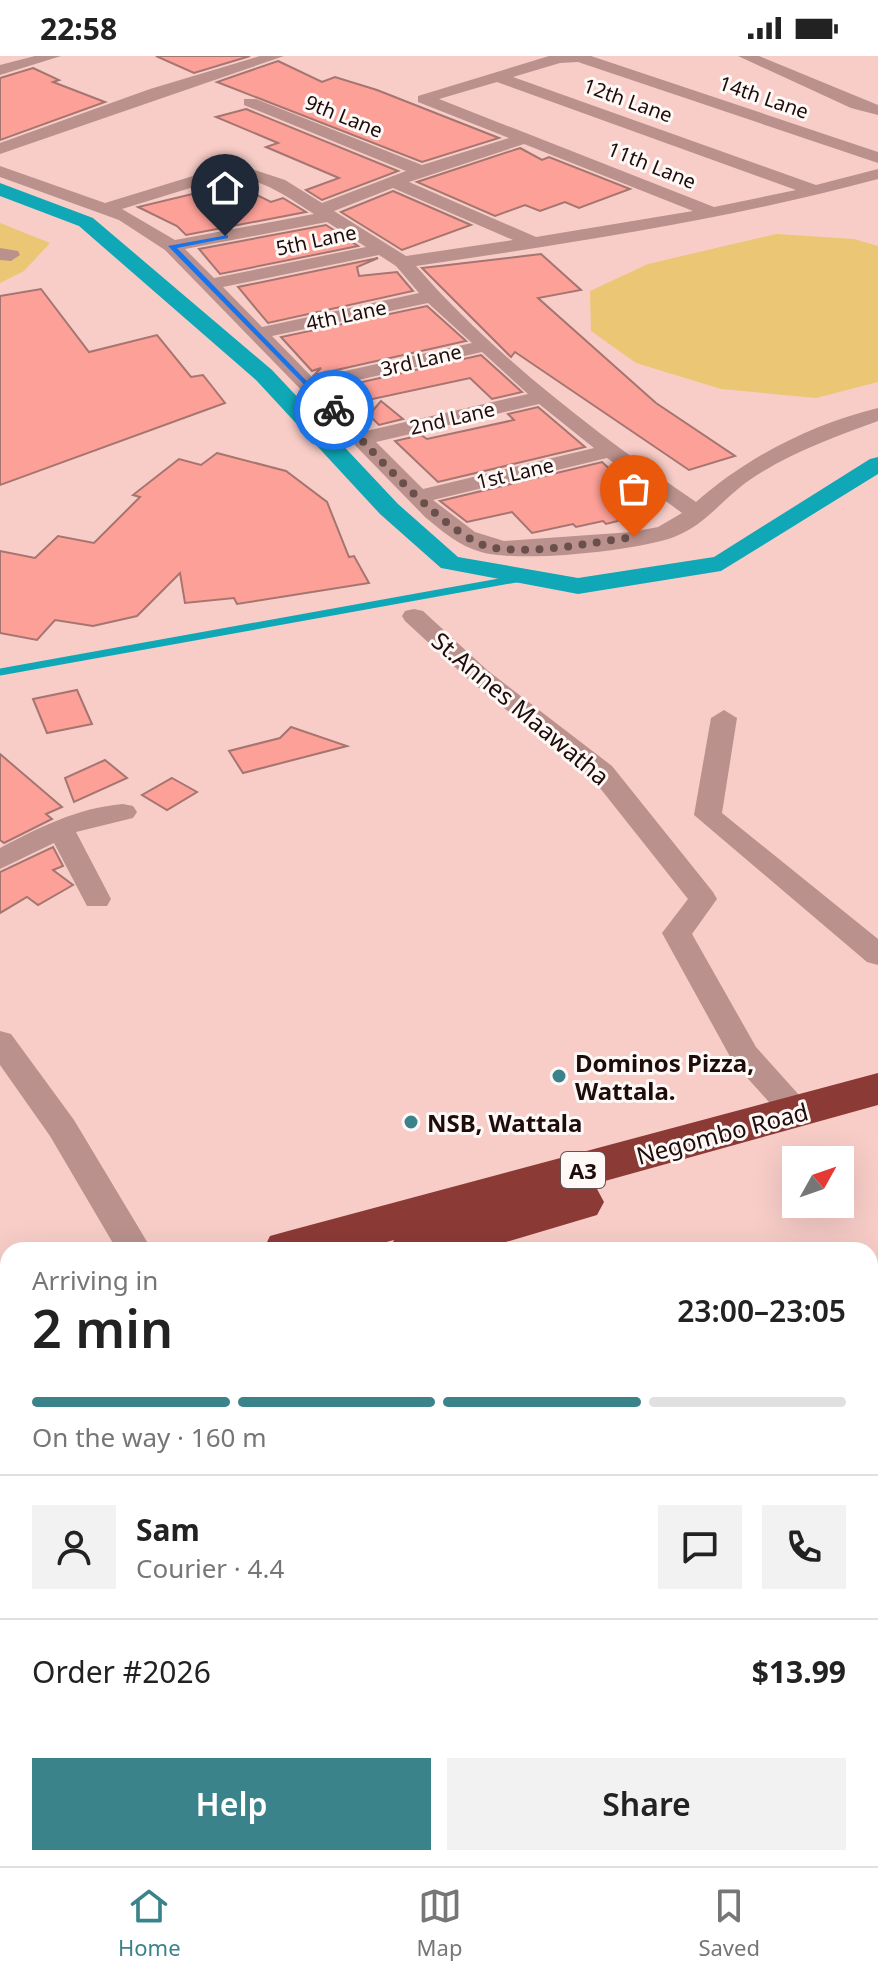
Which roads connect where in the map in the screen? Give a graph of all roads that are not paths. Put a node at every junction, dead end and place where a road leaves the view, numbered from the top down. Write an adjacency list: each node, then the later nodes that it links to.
1 (53, 56): 4 (street)
2 (276, 56): 9 (street)
3 (746, 56): 7 (street)
4 (0, 70)
5 (498, 77): 8 (street); 10 (street, 14th Lane); 15 (street, 12th Lane)
6 (250, 102): 12 (street, 9th Lane)
7 (878, 110)
8 (528, 138): 12 (street); 18 (street, 11th Lane)
9 (0, 149)
10 (878, 158)
11 (0, 171): 16 (street)
12 (421, 171): 14 (street)
13 (878, 174): 15 (street)
14 (394, 182): 17 (street); 19 (street)
15 (818, 192): 18 (street)
16 (106, 208): 17 (street); 20 (street)
17 (327, 212): 20 (street); 21 (street)
18 (714, 214): 19 (street, 11th Lane)
19 (535, 243): 22 (street, 11th Lane)
20 (172, 246): 23 (street)
21 (383, 249): 22 (street); 23 (street, 5th Lane)
22 (403, 262): 24 (street)
23 (210, 284): 25 (street)
24 (432, 296): 25 (street, 4th Lane); 26 (street)
25 (260, 333): 27 (street)
26 (484, 346): 27 (street, 3rd Lane); 28 (street)
27 (310, 385): 30 (street)
28 (543, 397): 30 (street, 2nd Lane); 31 (street)
29 (878, 414): 33 (street)
30 (361, 439): 32 (street)
31 (610, 451): 32 (street, 1st Lane); 33 (street)
32 (420, 496): 33 (street)
33 (699, 514)
34 (414, 616): 43 (street, St.Annes Maawatha)
35 (724, 718): 40 (street)
36 (123, 812): 37 (street)
37 (60, 828): 38 (street); 39 (street)
38 (0, 860)
39 (97, 899)
40 (878, 955)
41 (0, 1042): 45 (street)
42 (878, 1089): 43 (highway, Negombo Road / A3)
43 (797, 1113): 46 (highway, Negombo Road / A3)
44 (878, 1118): 47 (highway, Negombo Road / A3)
45 (130, 1242)
46 (328, 1242)
47 (442, 1242)

